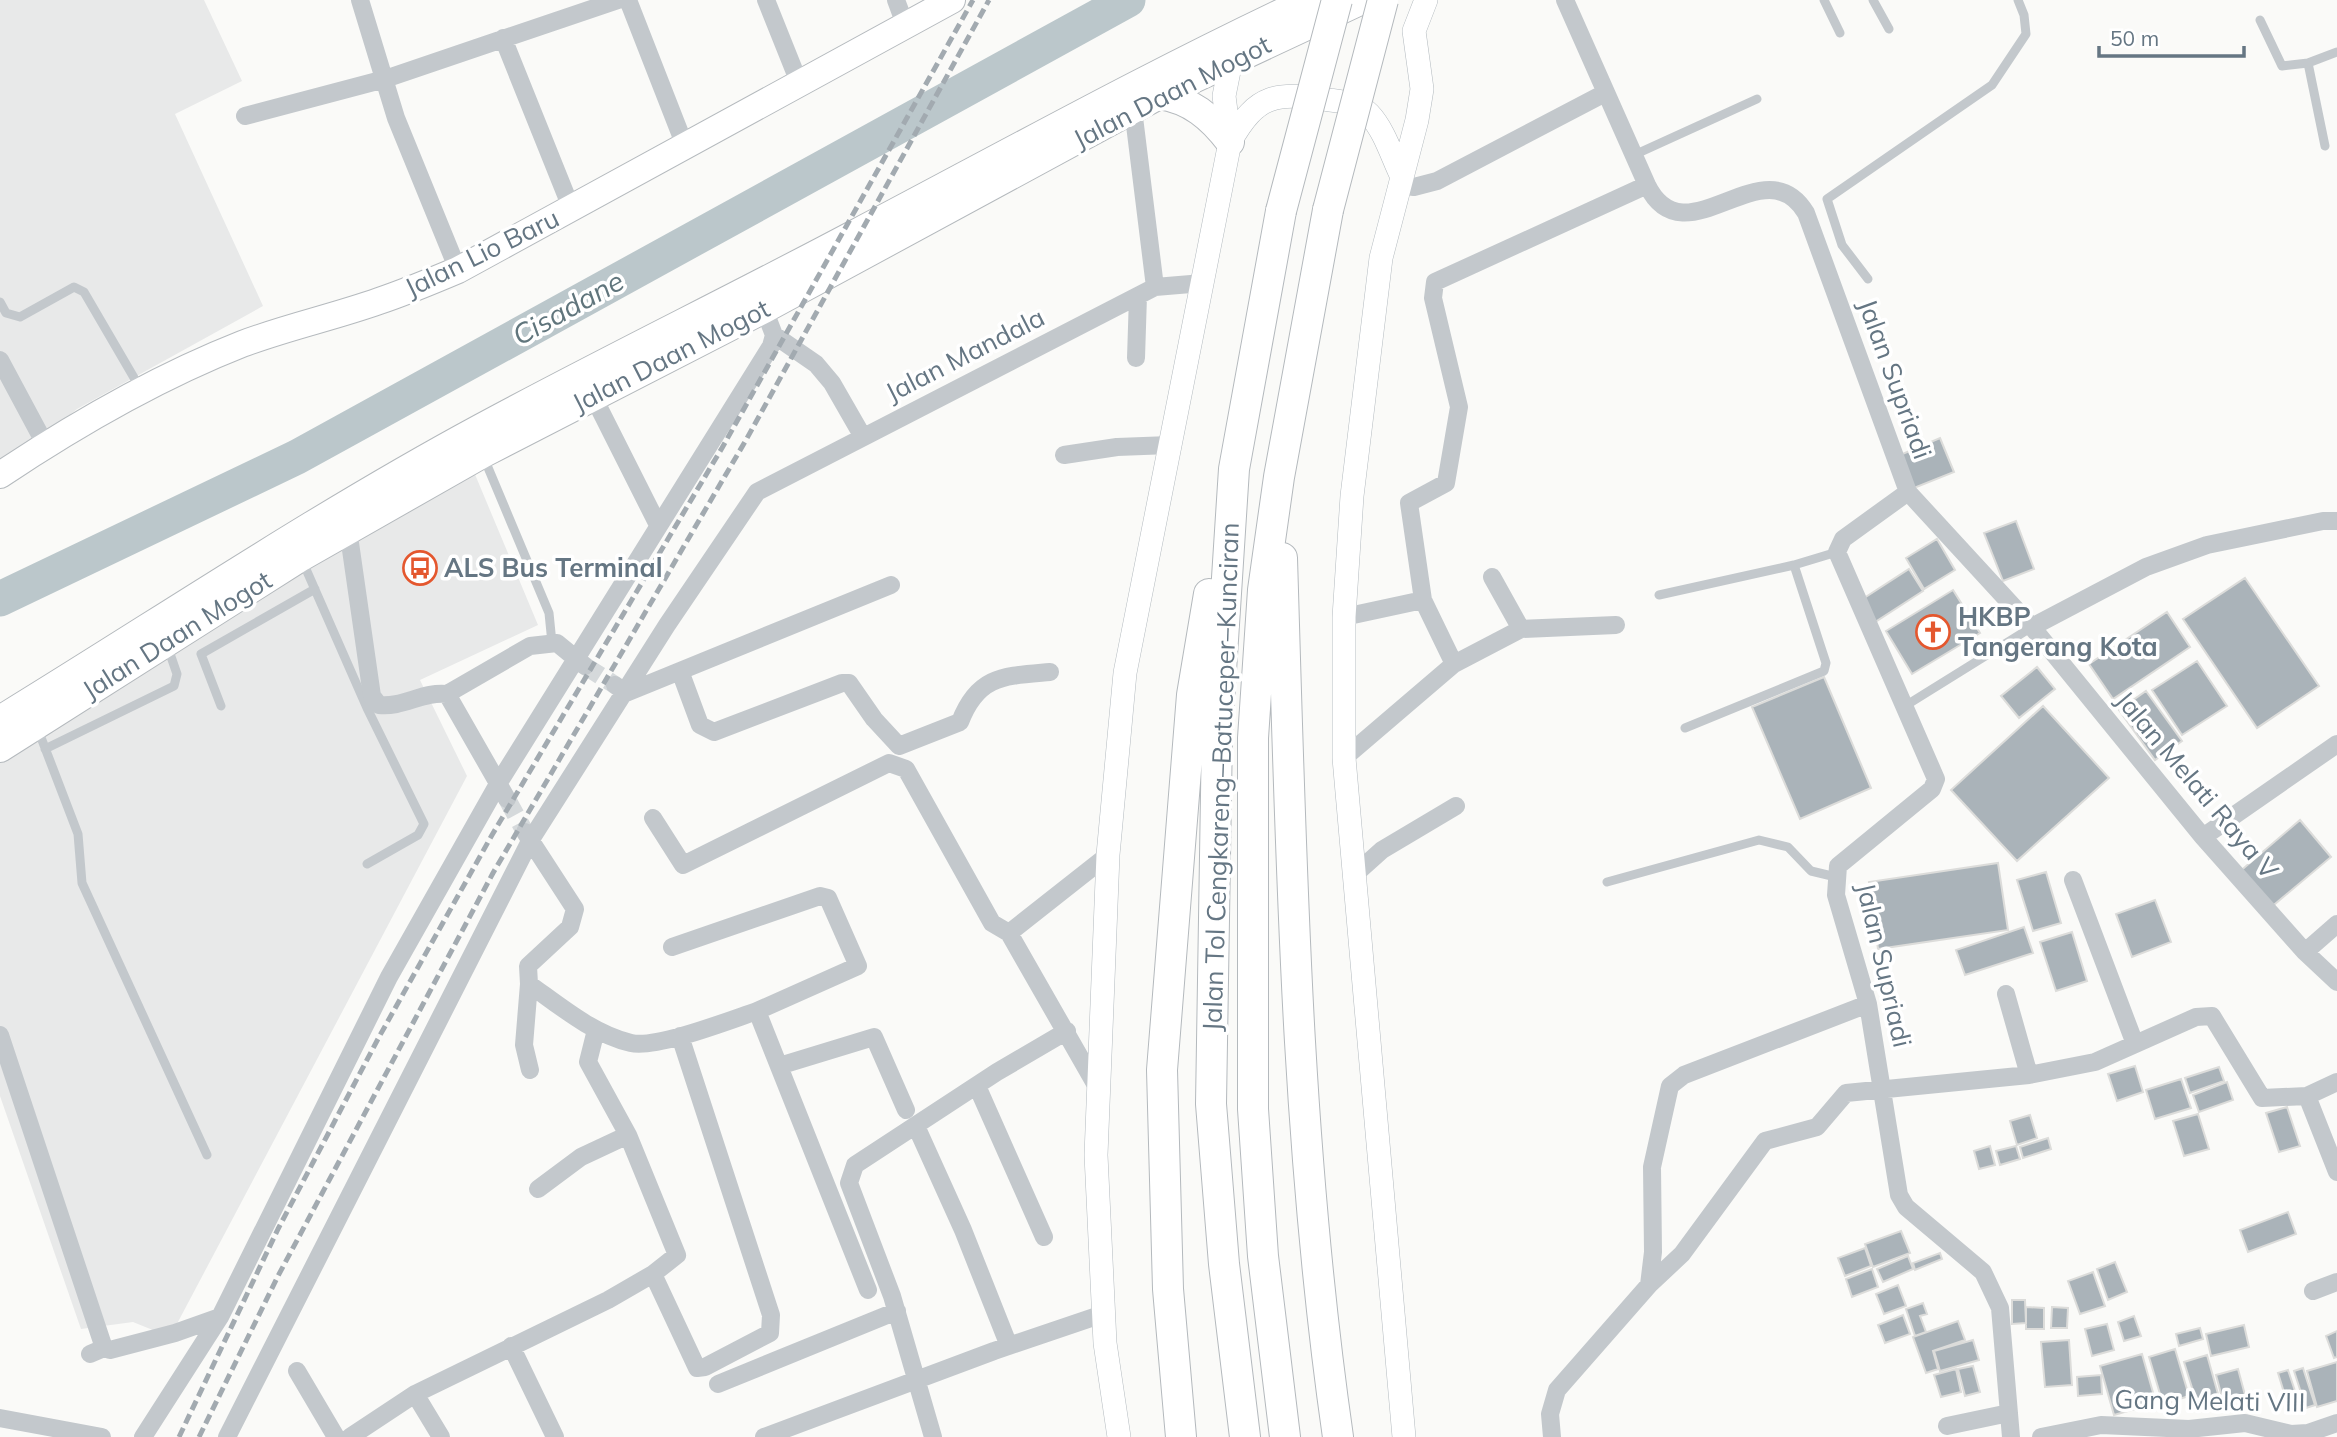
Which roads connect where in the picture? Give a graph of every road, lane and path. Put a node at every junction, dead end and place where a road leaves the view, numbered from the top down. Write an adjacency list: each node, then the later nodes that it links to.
1 (360, 0): 24 (street)
2 (618, 0): 20 (street)
3 (628, 0): 32 (street)
4 (766, 0): 25 (street)
5 (896, 0): 17 (street)
6 (952, 0): 17 (main road, Jalan Lio Baru)
7 (1308, 0): 84 (highway, Jalan Daan Mogot)
8 (1337, 0): 55 (highway, Jalan Tol Cengkareng–Batuceper–Kunciran, bridge)
9 (1362, 0): 22 (highway, Jalan Daan Mogot)
10 (1383, 0): 57 (highway, Jalan Tol Cengkareng–Batuceper–Kunciran, bridge)
11 (1426, 0): 35 (main road)
12 (1565, 0): 26 (street, Jalan Supriadi)
13 (1824, 0): 19 (lane)
14 (1873, 0): 18 (lane)
15 (2018, 0): 39 (lane)
16 (2260, 20): 23 (lane)
17 (906, 27): 25 (main road, Jalan Lio Baru)
18 (1889, 29)
19 (1840, 33)
20 (503, 38): 24 (street); 37 (street)
21 (2337, 52): 23 (lane)
22 (1231, 61): 27 (highway, Jalan Daan Mogot); 31 (main road)
23 (2308, 64): 33 (lane)
24 (385, 79): 30 (street); 38 (street)
25 (800, 85): 32 (main road, Jalan Lio Baru)
26 (1605, 93): 34 (street, Jalan Supriadi); 35 (street)
27 (1159, 95): 29 (highway, Jalan Daan Mogot); 31 (highway)
28 (1757, 99): 34 (lane)
29 (1133, 109): 41 (street); 44 (highway, Jalan Daan Mogot)
30 (245, 116)
31 (1230, 142): 35 (main road); 40 (main road)
32 (685, 146): 37 (main road, Jalan Lio Baru)
33 (2325, 146)
34 (1634, 155): 36 (street, Jalan Supriadi)
35 (1405, 183): 70 (main road)
36 (1647, 185): 58 (street, Jalan Supriadi); 69 (street)
37 (572, 210): 38 (main road, Jalan Lio Baru)
38 (458, 270): 48 (main road, Jalan Lio Baru)
39 (1868, 279)
40 (1203, 283): 41 (street, Jalan Mandala); 52 (main road)
41 (1155, 287): 42 (street, Jalan Mandala)
42 (1138, 296): 46 (street); 50 (street, Jalan Mandala)
43 (0, 302): 48 (lane)
44 (764, 309): 45 (street); 49 (highway, Jalan Daan Mogot)
45 (774, 335): 50 (street); 60 (street)
46 (1136, 358)
47 (0, 360): 51 (street)
48 (142, 392): 51 (main road, Jalan Lio Baru)
49 (593, 396): 53 (highway, Jalan Daan Mogot); 60 (street)
50 (863, 437): 80 (street, Jalan Mandala)
51 (45, 444): 56 (main road, Jalan Lio Baru)
52 (1170, 445): 54 (street); 95 (main road)
53 (482, 454): 61 (highway, Jalan Daan Mogot); 75 (lane)
54 (1063, 455)
55 (1234, 469): 159 (highway); 160 (highway, Jalan Tol Cengkareng–Batuceper–Kunciran)
56 (0, 475)
57 (1279, 477): 161 (highway, Jalan Tol Cengkareng–Batuceper–Kunciran); 162 (highway)
58 (1908, 492): 62 (street, Jalan Supriadi); 72 (street, Jalan Melati Raya V)
59 (2337, 521): 72 (street)
60 (658, 525): 76 (street)
61 (348, 529): 63 (highway, Jalan Daan Mogot); 81 (street)
62 (1837, 552): 64 (lane); 83 (street, Jalan Supriadi)
63 (301, 557): 67 (lane); 74 (highway, Jalan Daan Mogot)
64 (1794, 565): 68 (lane); 85 (lane)
65 (1492, 577): 73 (street)
66 (891, 585): 78 (street)
67 (315, 589): 82 (lane); 96 (lane)
68 (1659, 595)
69 (1423, 600): 70 (street); 77 (street)
70 (1345, 617): 89 (main road)
71 (1616, 625): 73 (street)
72 (2032, 627): 83 (lane); 94 (street, Jalan Melati Raya V)
73 (1521, 629): 77 (street)
74 (165, 641): 86 (highway, Jalan Daan Mogot); 86 (lane)
75 (552, 643): 76 (street); 81 (street)
76 (580, 662): 90 (street)
77 (1454, 664): 89 (street)
78 (680, 671): 79 (street); 80 (street)
79 (1049, 672)
80 (621, 689): 93 (street)
81 (447, 694): 90 (street)
82 (221, 706)
83 (1905, 706): 98 (street, Jalan Supriadi)
84 (0, 720)
85 (1685, 728)
86 (41, 737): 88 (highway, Jalan Daan Mogot); 127 (lane)
87 (2337, 744): 94 (street)
88 (0, 748)
89 (1344, 758): 97 (main road)
90 (503, 792): 138 (street)
91 (1456, 806): 97 (street)
92 (653, 818): 102 (street)
93 (527, 837): 106 (street); 151 (street)
94 (2203, 837): 104 (street, Jalan Melati Raya V)
95 (1108, 855): 102 (street); 120 (main road)
96 (367, 864)
97 (1353, 876): 163 (main road)
98 (1836, 877): 100 (lane); 108 (street, Jalan Supriadi)
99 (2073, 880): 114 (street)
100 (1606, 882)
101 (2337, 924): 104 (street)
102 (1009, 933): 111 (street)
103 (672, 947): 109 (street)
104 (2305, 952): 105 (street, Jalan Melati Raya V)
105 (2337, 982)
106 (528, 984): 110 (street); 116 (street)
107 (2006, 994): 117 (street)
108 (1868, 1004): 121 (street, Jalan Supriadi); 133 (street)
109 (757, 1011): 113 (street); 115 (street)
110 (596, 1030): 113 (street); 125 (street)
111 (1067, 1031): 119 (street); 120 (street)
112 (0, 1035): 138 (street)
113 (680, 1036): 131 (street)
114 (2135, 1044): 117 (street); 122 (street)
115 (779, 1066): 123 (street); 134 (street)
116 (530, 1070)
117 (2029, 1075): 121 (street)
118 (2337, 1082): 122 (street)
119 (977, 1086): 124 (street); 130 (street)
120 (1097, 1087): 137 (main road)
121 (1884, 1088): 133 (street); 145 (street, Jalan Supriadi)
122 (2308, 1096): 126 (street)
123 (906, 1110)
124 (916, 1126): 136 (street); 140 (street)
125 (628, 1135): 129 (street); 131 (street)
126 (2333, 1148): 128 (street)
127 (207, 1155)
128 (2337, 1171)
129 (538, 1189)
130 (1044, 1237)
131 (653, 1274): 139 (street)
132 (2337, 1282): 135 (street)
133 (1649, 1285): 164 (street)
134 (868, 1290)
135 (2313, 1291)
136 (897, 1311): 142 (street); 143 (street)
137 (1103, 1314): 140 (street); 158 (main road)
138 (220, 1317): 150 (street)
139 (511, 1346): 144 (street); 155 (street)
140 (1009, 1346): 142 (street)
141 (297, 1371): 152 (street)
142 (917, 1382): 156 (street); 157 (street)
143 (718, 1384)
144 (415, 1394): 153 (street); 154 (street)
145 (2009, 1413): 148 (street); 165 (street, Jalan Supriadi)
146 (0, 1418): 149 (street)
147 (2337, 1423): 166 (street, Gang Melati VIII)
148 (1947, 1426)
149 (102, 1437)
150 (143, 1437)
151 (226, 1437)
152 (336, 1437)
153 (350, 1437)
154 (441, 1437)
155 (555, 1437)
156 (764, 1437)
157 (933, 1437)
158 (1119, 1437)
159 (1181, 1437)
160 (1245, 1437)
161 (1285, 1437)
162 (1338, 1437)
163 (1404, 1437)
164 (1552, 1437)
165 (2011, 1437)
166 (2041, 1437)

